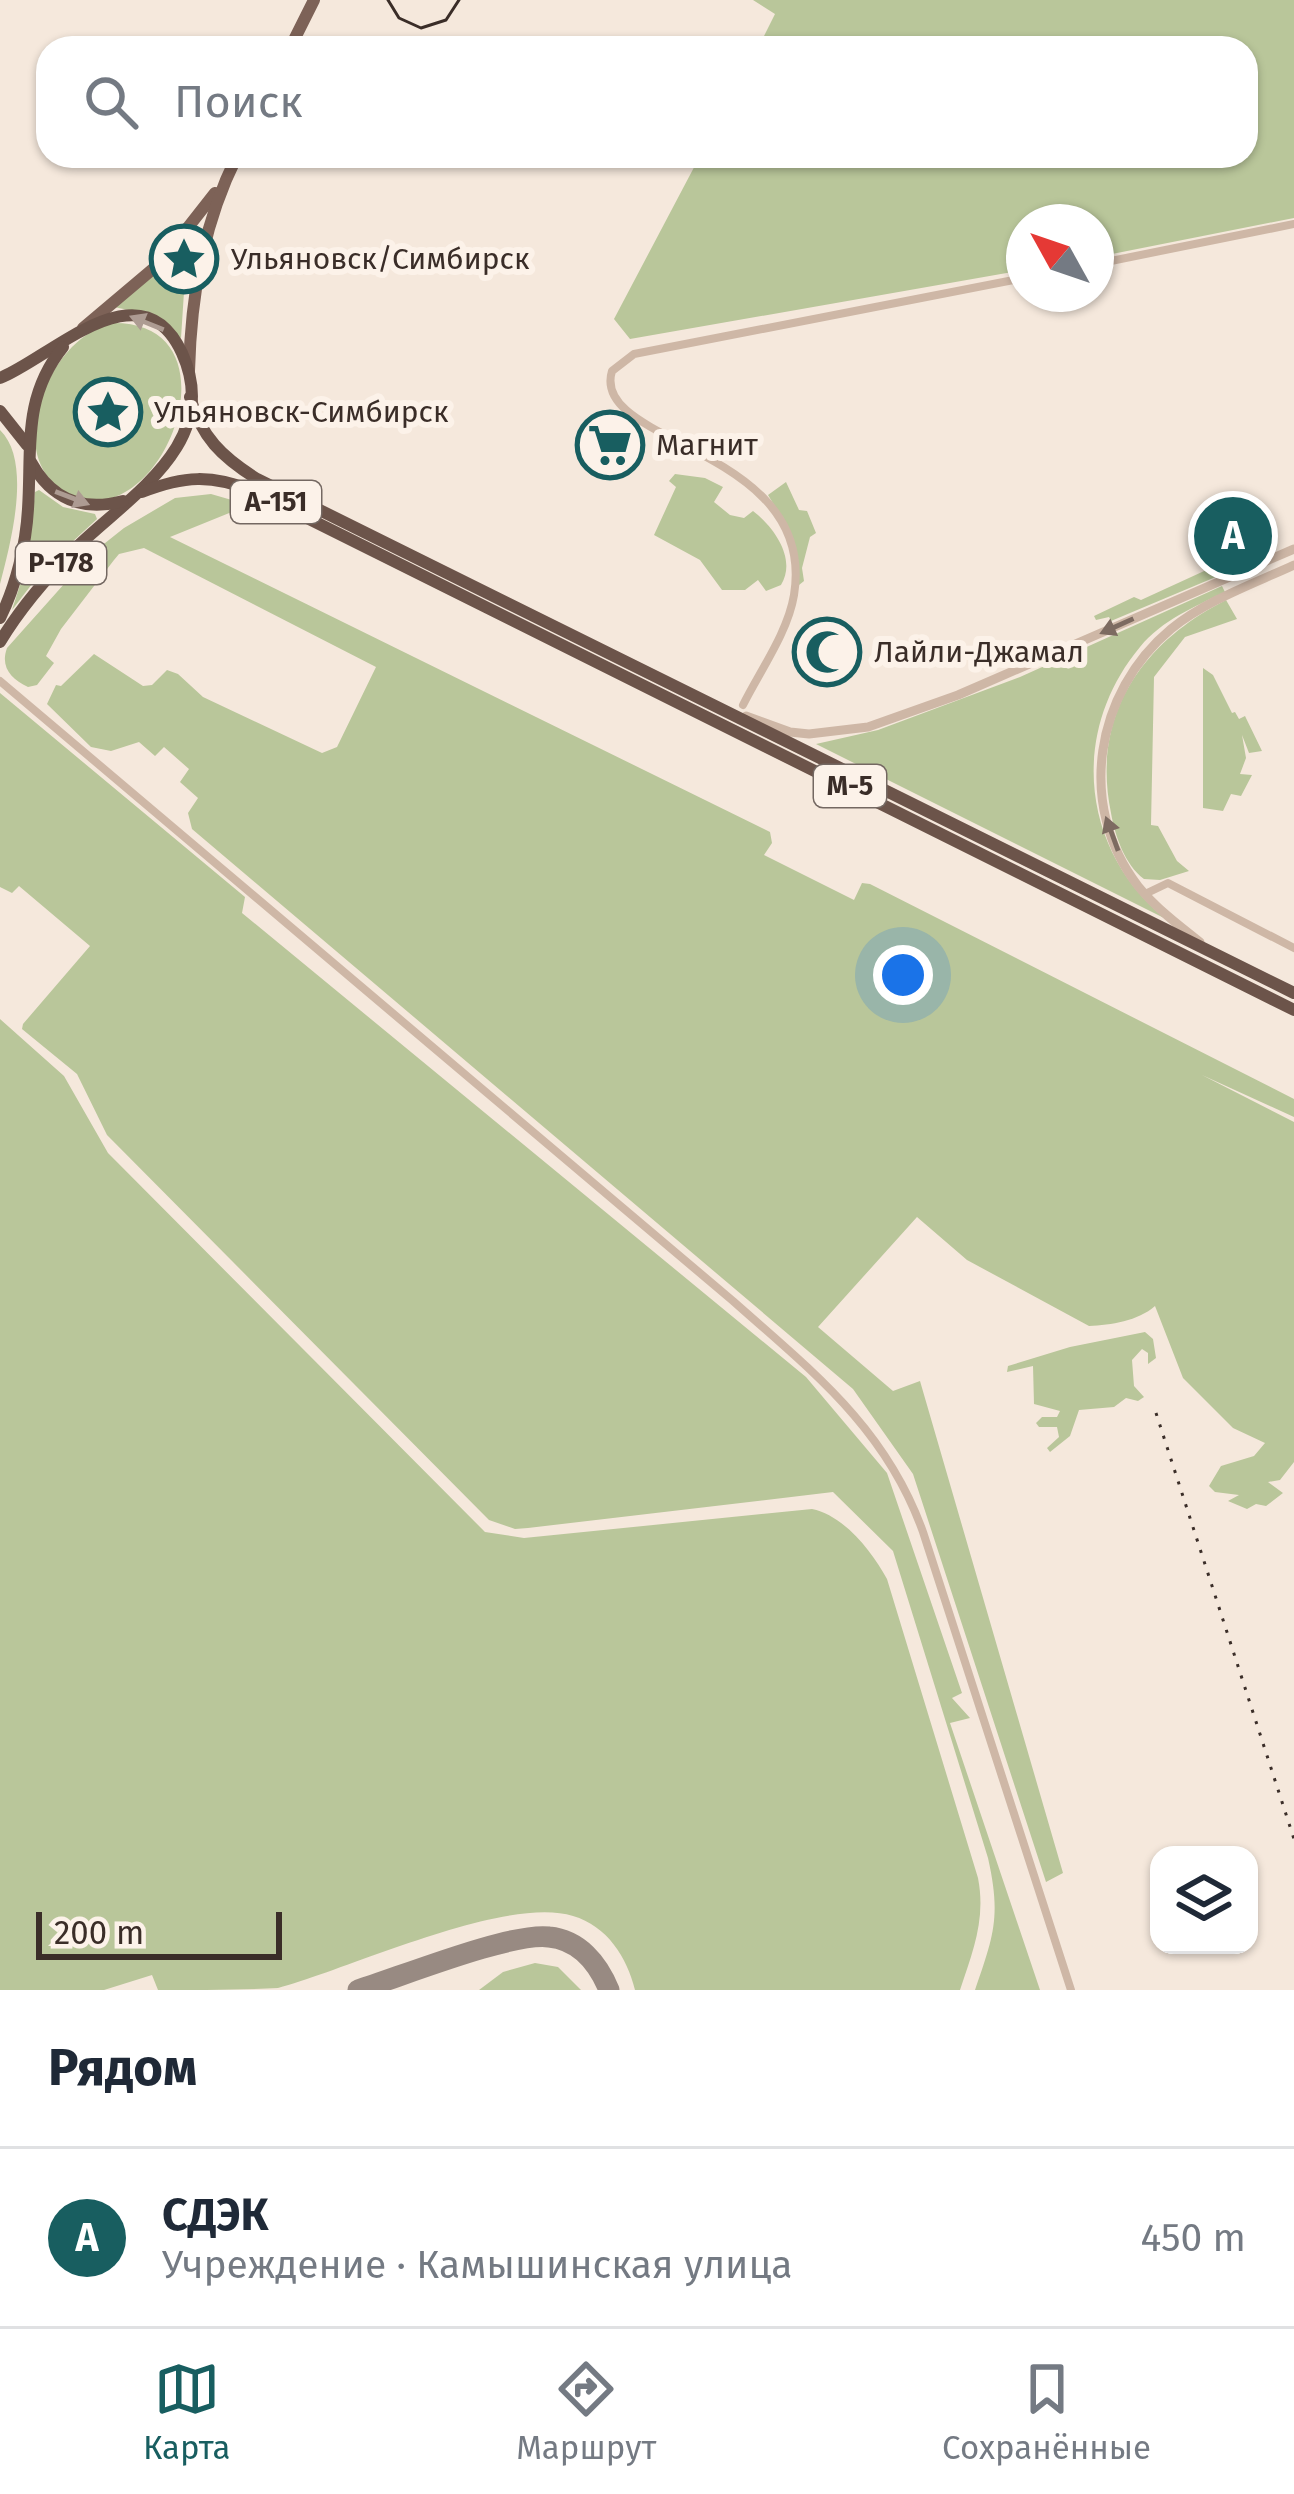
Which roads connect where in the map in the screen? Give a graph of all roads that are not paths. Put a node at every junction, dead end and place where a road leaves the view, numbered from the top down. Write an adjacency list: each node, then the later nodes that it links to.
1 (314, 0): 2 (main road)
2 (296, 36)
3 (230, 168): 4 (main road)
4 (223, 183): 8 (main road); 9 (main road)
5 (1294, 224): 6 (street)
6 (1114, 260)
7 (1006, 282): 26 (street)
8 (80, 331): 9 (highway, one-way to 8); 10 (highway); 13 (highway, Р-178)
9 (189, 372): 11 (highway, Р-178)
10 (0, 378)
11 (190, 397): 14 (highway, Р-178); 15 (highway, А-151)
12 (0, 411): 13 (highway, А-151)
13 (28, 449): 14 (highway, А-151, one-way to 14); 22 (highway, Р-178)
14 (139, 494): 17 (highway, А-151); 23 (highway, Р-178)
15 (307, 505): 21 (highway, М-5)
16 (1294, 549): 19 (street)
17 (404, 565): 21 (highway, М-5)
18 (1294, 565): 20 (street)
19 (1225, 581): 20 (street); 25 (street, one-way to 25)
20 (1231, 594): 27 (street, one-way to 20)
21 (498, 606): 25 (highway, М-5); 31 (highway, М-5)
22 (0, 618)
23 (0, 642)
24 (0, 681): 32 (street)
25 (680, 690): 29 (highway, М-5)
26 (743, 704)
27 (1145, 894): 28 (street); 29 (street)
28 (1294, 948)
29 (1213, 953): 30 (highway, М-5)
30 (1294, 993)
31 (1294, 1010)
32 (1071, 1990)

